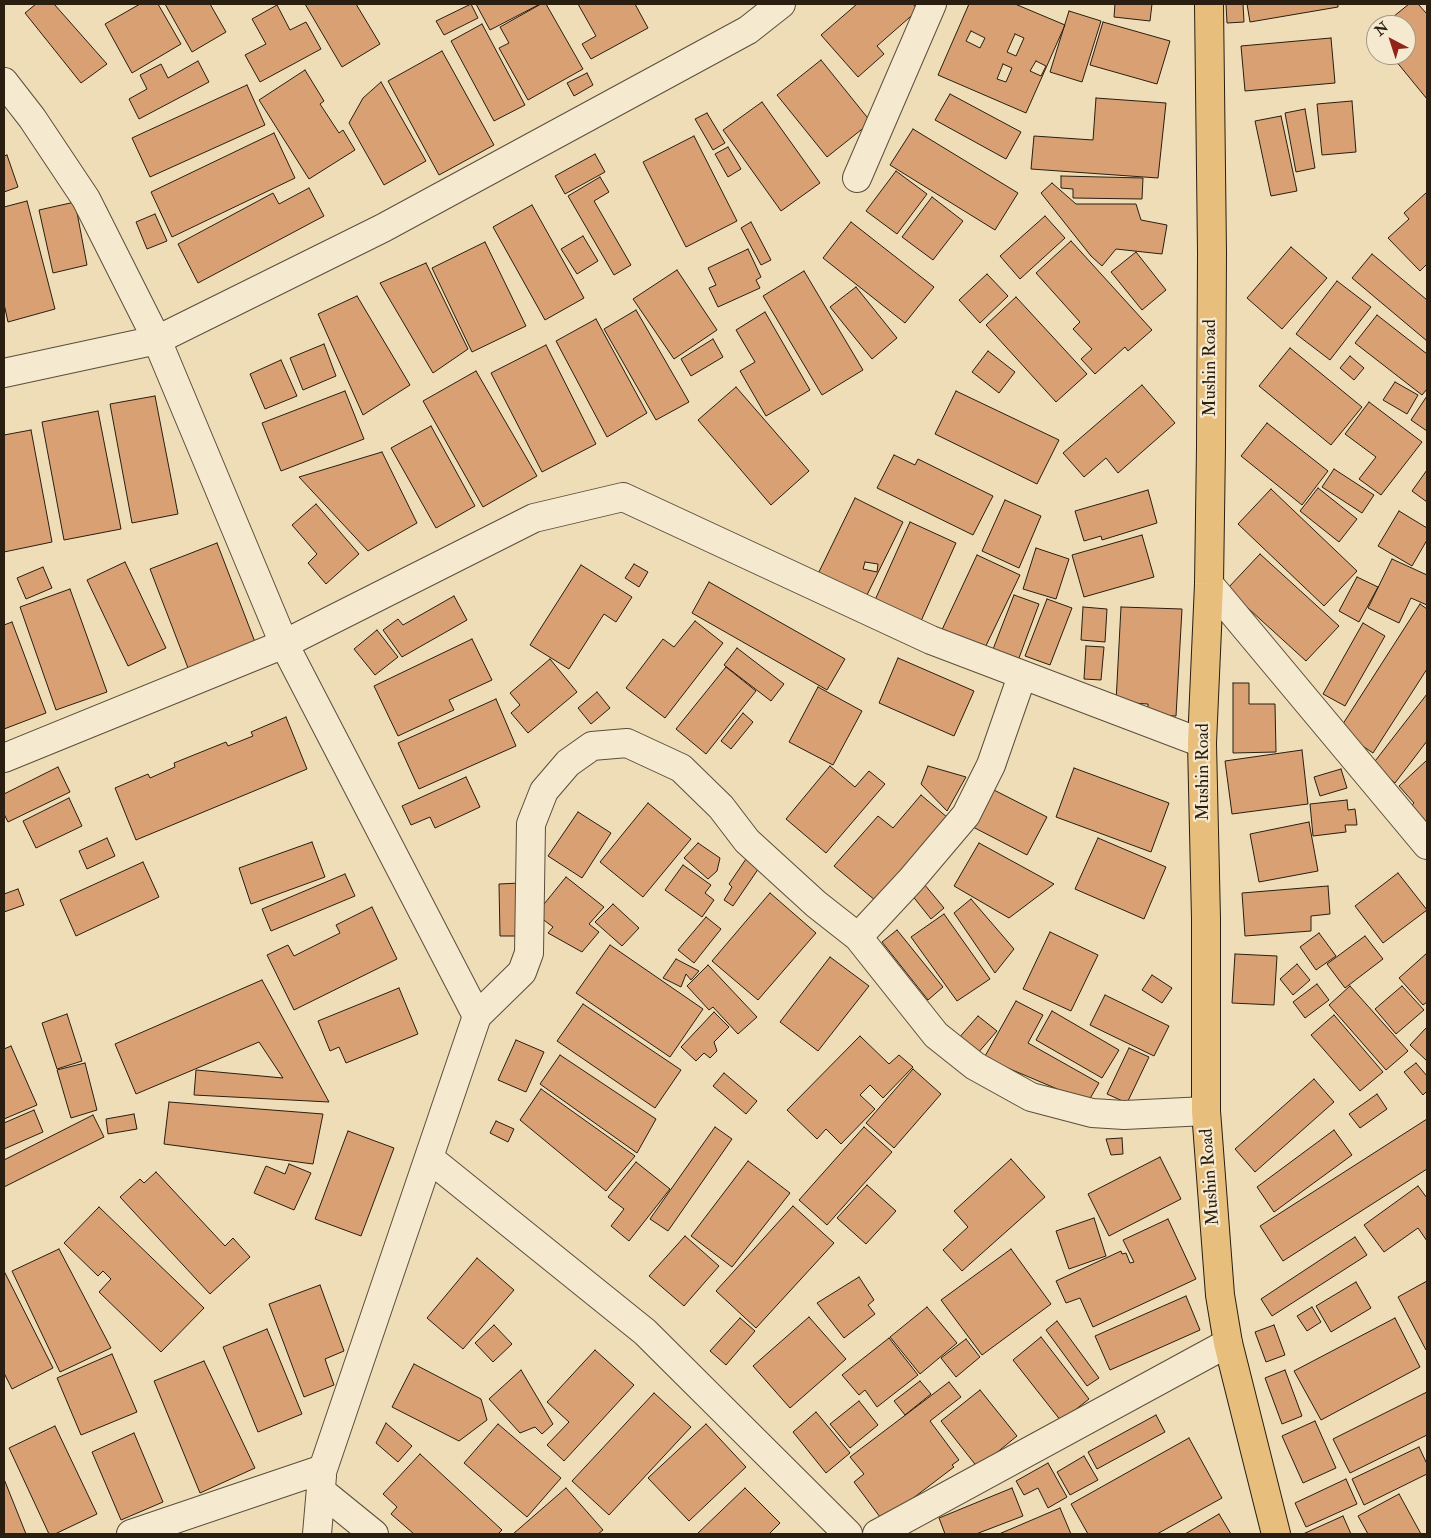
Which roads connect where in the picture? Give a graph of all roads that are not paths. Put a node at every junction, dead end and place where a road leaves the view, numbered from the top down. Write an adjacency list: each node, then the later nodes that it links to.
1 (781, 4): 6 (street)
2 (932, 4): 5 (street)
3 (1209, 4): 8 (main road, Mushin Road)
4 (4, 82): 6 (street)
5 (857, 178)
6 (157, 340): 7 (street); 9 (street)
7 (4, 373)
8 (1209, 584): 11 (main road, Mushin Road); 13 (street)
9 (284, 644): 10 (street); 12 (street); 15 (street)
10 (1022, 676): 11 (street); 14 (street)
11 (1202, 743): 16 (main road, Mushin Road)
12 (4, 758)
13 (1427, 844)
14 (858, 937): 15 (street); 16 (street)
15 (477, 1016): 17 (street)
16 (1206, 1110): 18 (main road, Mushin Road)
17 (429, 1158): 19 (street); 23 (street)
18 (1228, 1343): 24 (street); 25 (main road, Mushin Road)
19 (322, 1480): 20 (street); 21 (street); 22 (street)
20 (131, 1534)
21 (317, 1534)
22 (374, 1534)
23 (848, 1534)
24 (877, 1534)
25 (1276, 1534)

